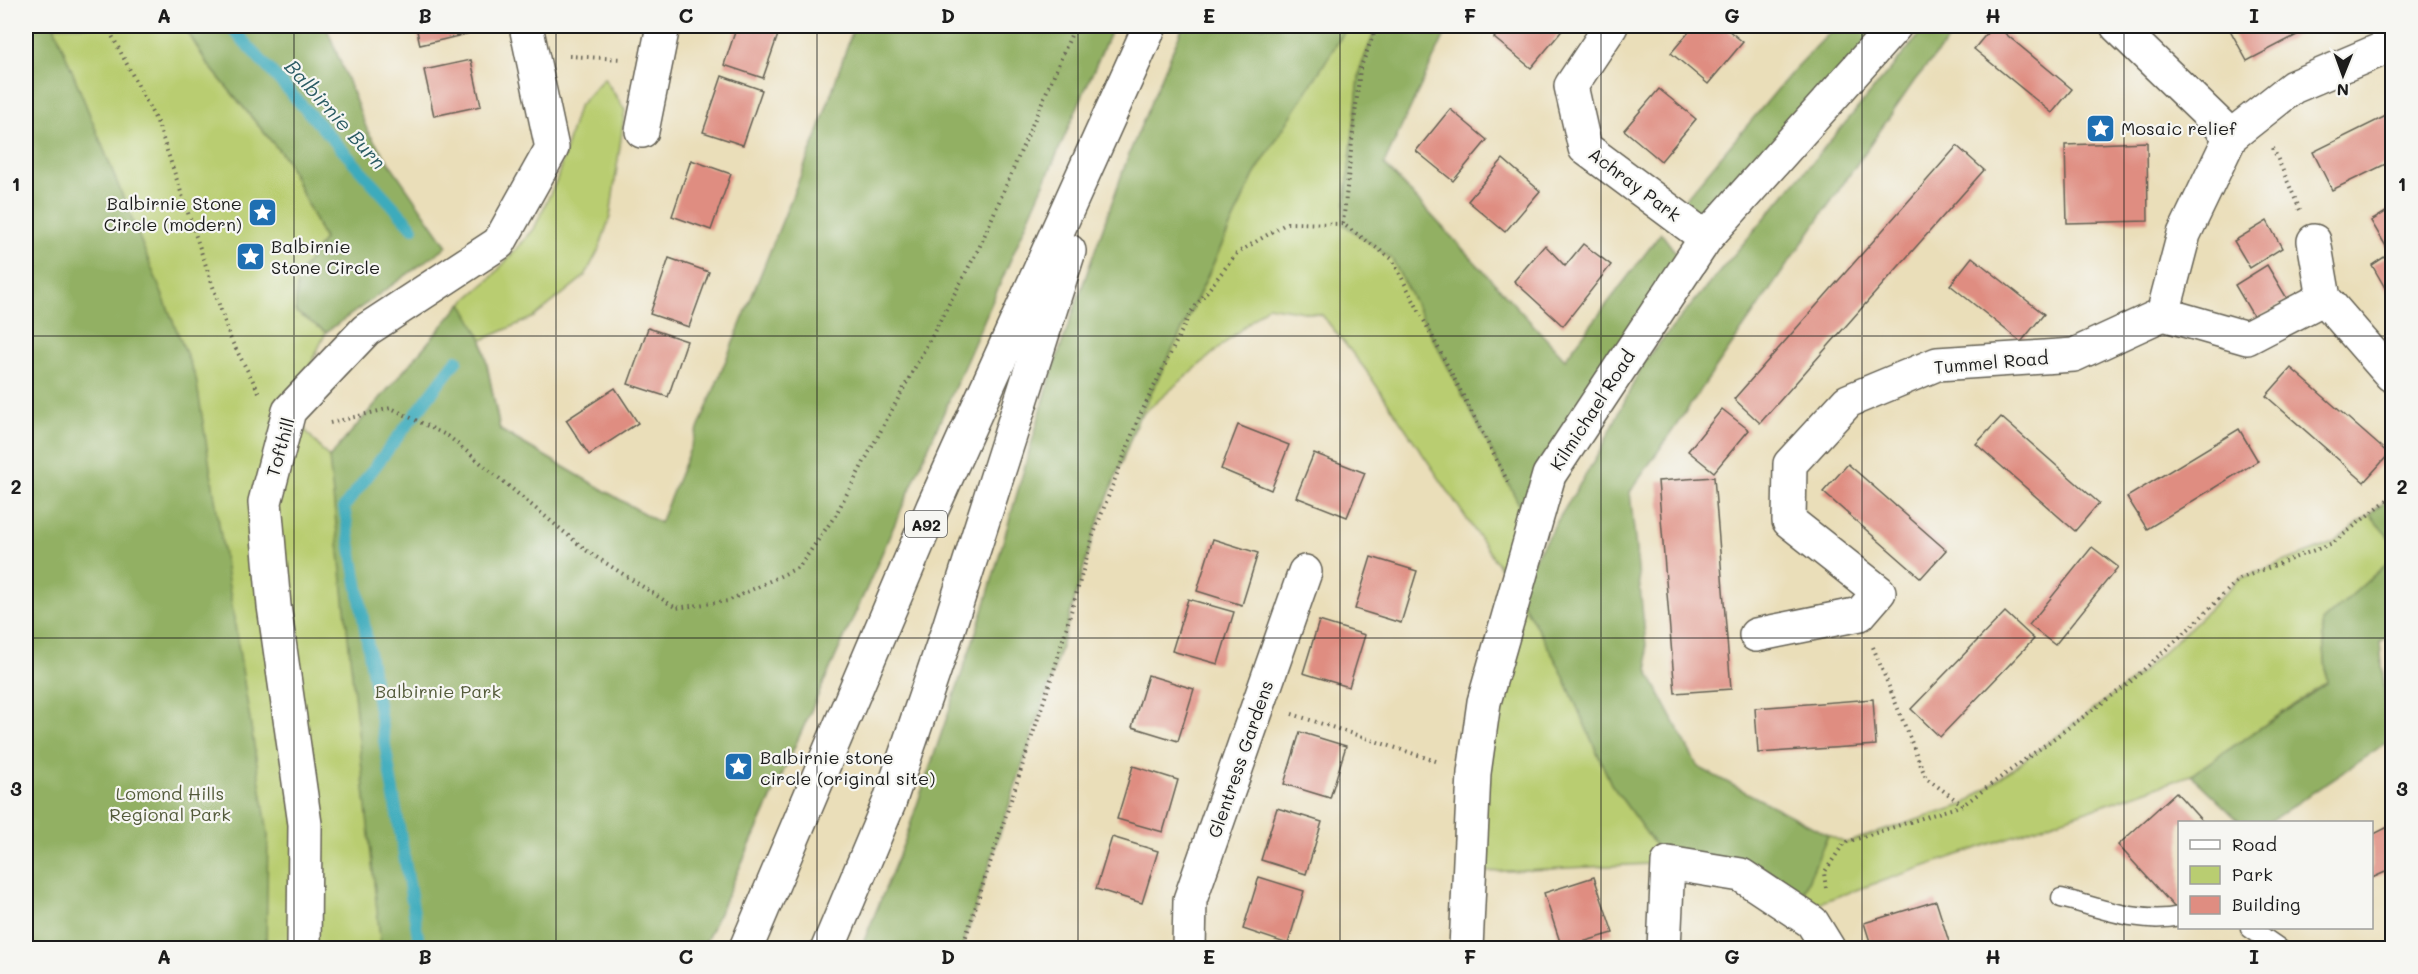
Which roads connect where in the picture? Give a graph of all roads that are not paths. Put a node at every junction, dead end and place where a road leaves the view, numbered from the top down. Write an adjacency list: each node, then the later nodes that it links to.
1 (526, 26): 21 (main road, Tofthill)
2 (663, 26): 9 (main road)
3 (1150, 26): 8 (main road, A92)
4 (1611, 26): 11 (main road, Achray Park)
5 (1895, 26): 11 (main road, Kilmichael Road)
6 (2117, 26): 10 (main road)
7 (2392, 45): 10 (main road)
8 (1116, 103): 22 (main road, A92); 23 (main road, A92)
9 (642, 131)
10 (2231, 136): 14 (main road)
11 (1706, 238): 25 (main road, Kilmichael Road)
12 (2314, 241): 13 (main road)
13 (2324, 298): 14 (main road); 15 (main road)
14 (2163, 314): 17 (main road, Tummel Road)
15 (2391, 375)
16 (1305, 572): 24 (main road, Glentress Gardens)
17 (1756, 635)
18 (2061, 898): 19 (lane)
19 (2178, 916)
20 (2253, 929): 28 (lane)
21 (304, 948)
22 (746, 948)
23 (828, 948)
24 (1189, 948)
25 (1466, 948)
26 (1664, 948): 27 (main road)
27 (1828, 948)
28 (2279, 948)

